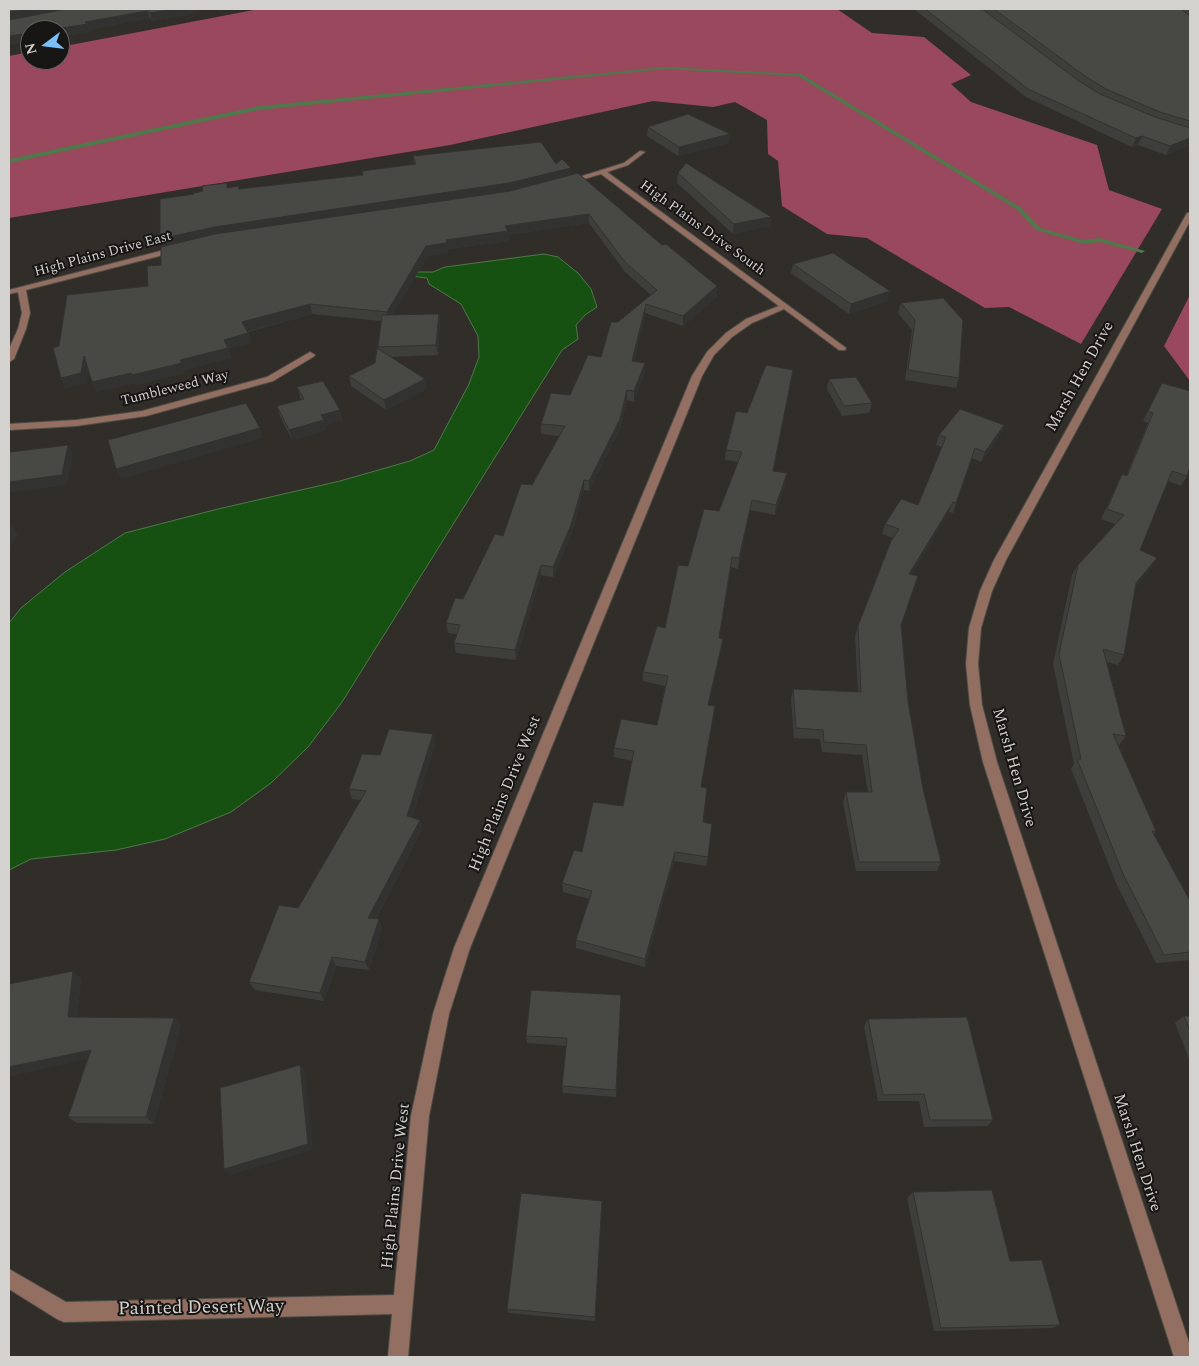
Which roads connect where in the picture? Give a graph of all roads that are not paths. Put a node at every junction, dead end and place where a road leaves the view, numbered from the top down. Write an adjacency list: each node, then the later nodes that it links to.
1 (642, 152): 2 (street)
2 (603, 172): 3 (street); 8 (street, High Plains Drive South)
3 (560, 184)
4 (1190, 216): 16 (street, Marsh Hen Drive)
5 (183, 247): 6 (street, High Plains Drive East)
6 (22, 289): 7 (street, High Plains Drive East); 11 (street)
7 (9, 292)
8 (786, 306): 9 (street, High Plains Drive South); 14 (street, High Plains Drive West)
9 (842, 348)
10 (310, 355): 12 (street, Tumbleweed Way)
11 (9, 358)
12 (9, 427)
13 (9, 1278): 14 (street, Painted Desert Way)
14 (403, 1304): 15 (street, High Plains Drive West)
15 (398, 1357)
16 (1184, 1357)

